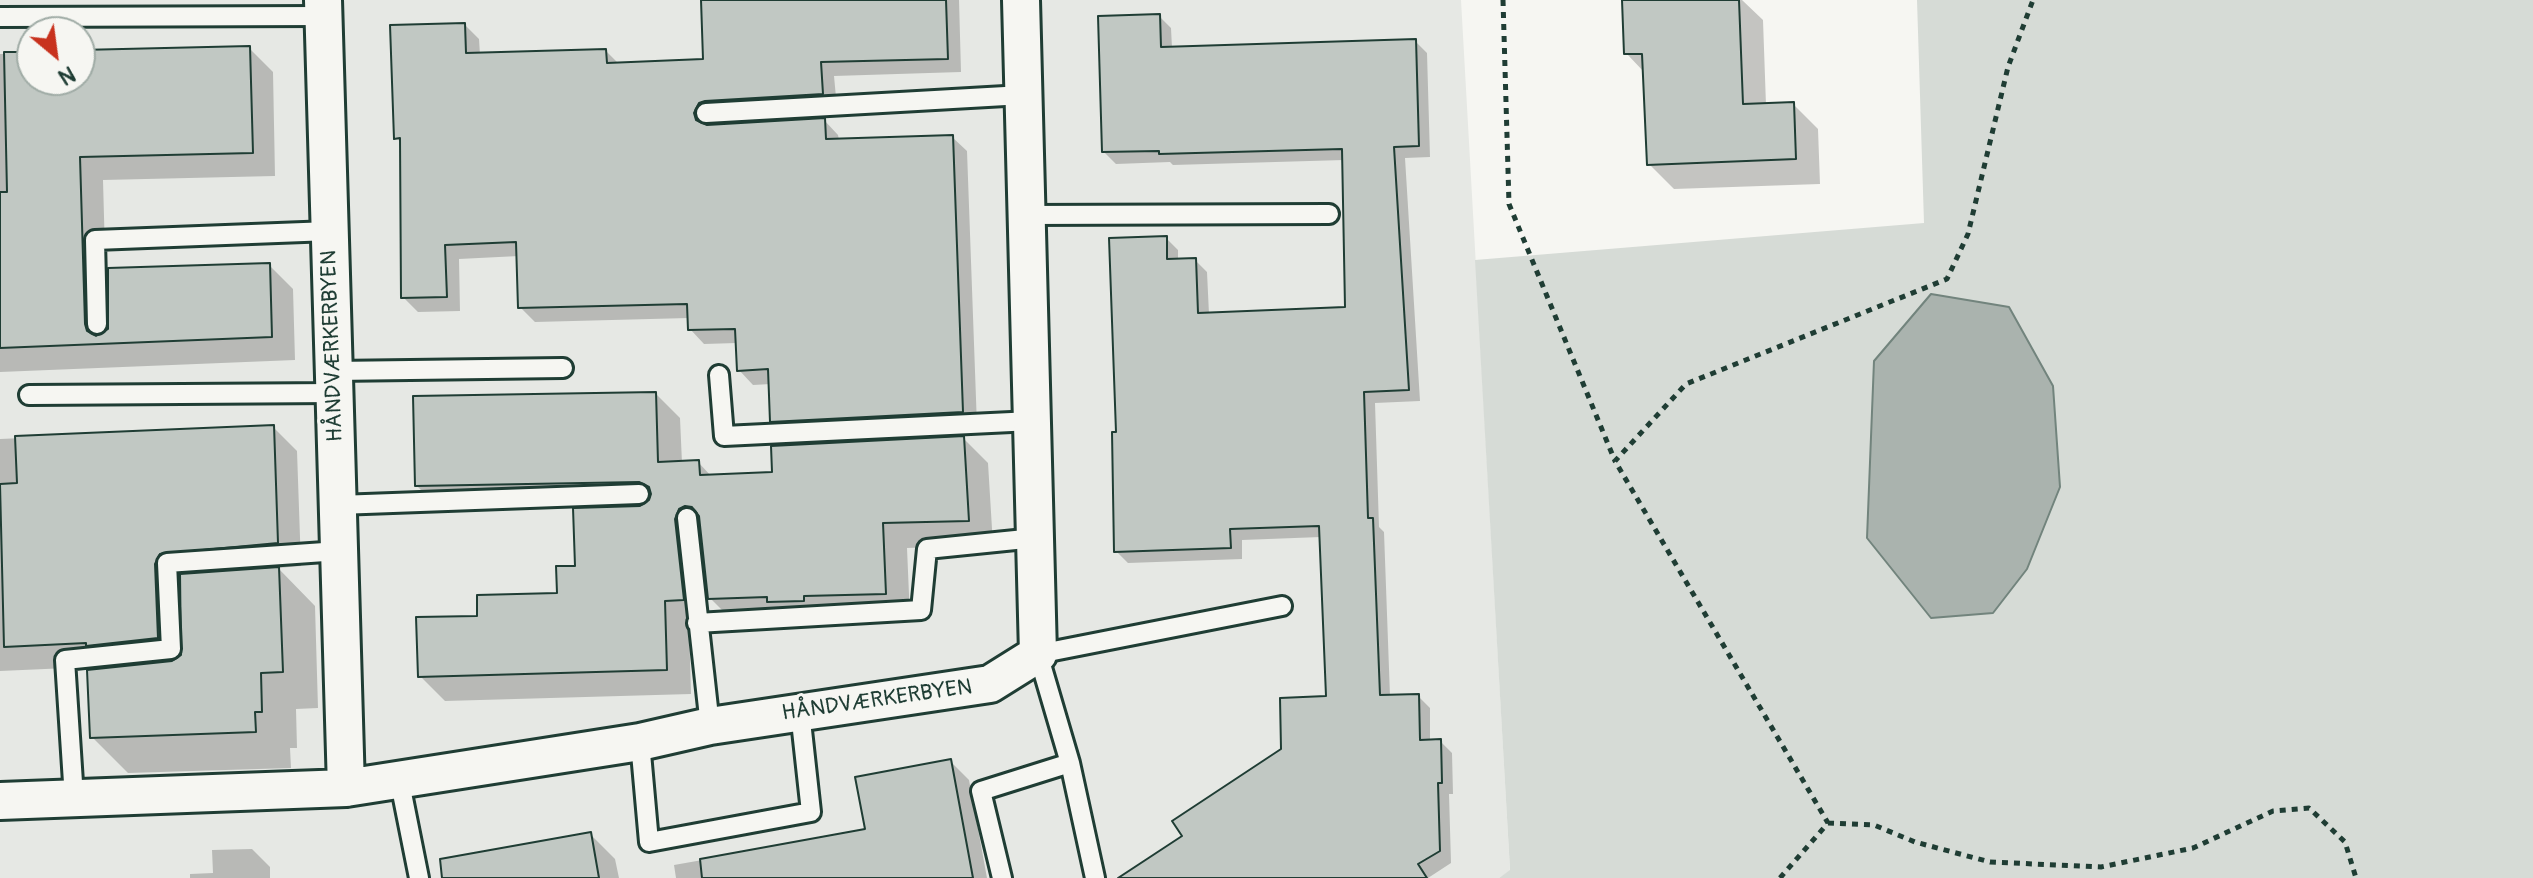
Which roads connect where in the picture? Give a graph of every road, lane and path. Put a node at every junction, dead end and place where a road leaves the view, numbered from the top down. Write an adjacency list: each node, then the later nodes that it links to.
1 (1021, 0): 6 (street)
2 (1503, 0): 17 (path)
3 (2033, 0): 17 (path)
4 (323, 8): 5 (lane); 10 (street, HÅNDVÆRKERBYEN)
5 (0, 17)
6 (1023, 95): 7 (lane); 9 (street)
7 (706, 113)
8 (1329, 214): 9 (lane)
9 (1026, 215): 16 (street)
10 (330, 231): 11 (lane); 14 (street, HÅNDVÆRKERBYEN)
11 (97, 324)
12 (563, 368): 14 (lane)
13 (719, 375): 16 (lane)
14 (334, 382): 15 (lane); 19 (street, HÅNDVÆRKERBYEN)
15 (29, 395)
16 (1032, 421): 21 (street)
17 (1615, 461): 34 (path)
18 (639, 494): 19 (lane)
19 (338, 505): 22 (street, HÅNDVÆRKERBYEN)
20 (687, 518): 24 (lane)
21 (1035, 538): 24 (lane); 25 (street)
22 (339, 551): 31 (street, HÅNDVÆRKERBYEN); 32 (lane)
23 (1282, 606): 25 (lane)
24 (697, 623): 27 (lane)
25 (1038, 654): 26 (street, HÅNDVÆRKERBYEN); 29 (lane)
26 (800, 712): 27 (street, HÅNDVÆRKERBYEN); 28 (lane)
27 (710, 726): 28 (street, HÅNDVÆRKERBYEN)
28 (640, 742): 30 (street, HÅNDVÆRKERBYEN)
29 (1070, 763): 36 (lane); 37 (lane)
30 (399, 778): 31 (street, HÅNDVÆRKERBYEN); 35 (lane)
31 (346, 788): 32 (street, HÅNDVÆRKERBYEN)
32 (74, 798): 33 (street, HÅNDVÆRKERBYEN)
33 (0, 801)
34 (1828, 823): 38 (path); 39 (path)
35 (419, 878)
36 (1002, 878)
37 (1095, 878)
38 (1780, 878)
39 (2356, 878)

